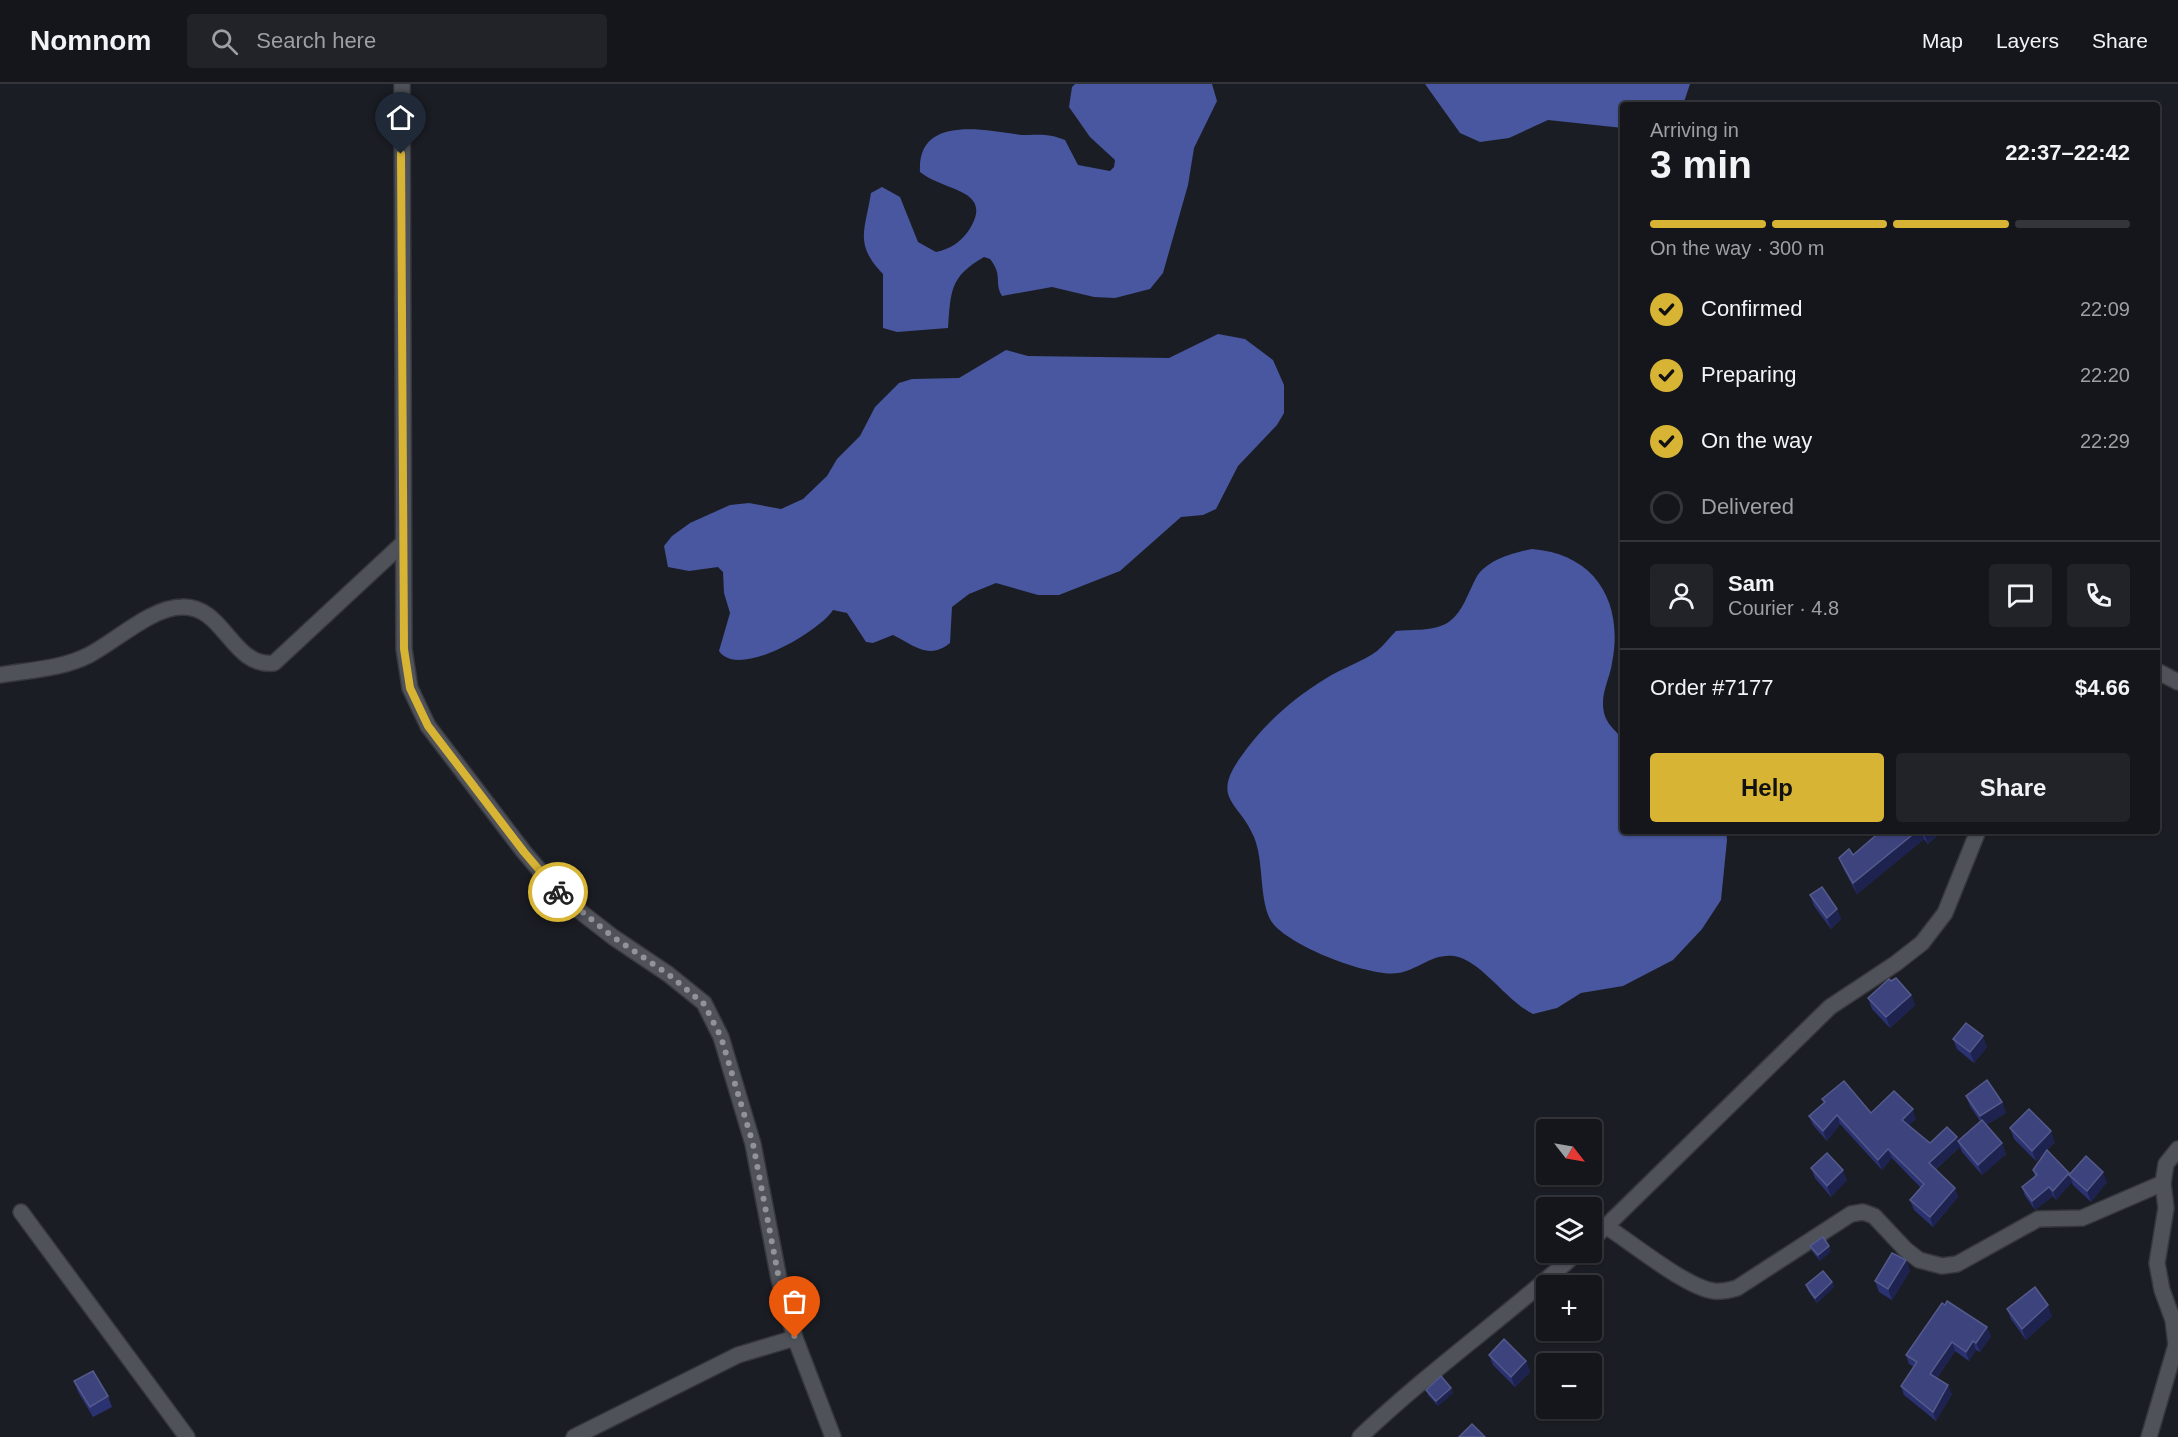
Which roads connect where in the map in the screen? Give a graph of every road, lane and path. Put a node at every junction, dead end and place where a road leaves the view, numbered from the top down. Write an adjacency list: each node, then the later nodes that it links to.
1 (402, 84): 2 (street)
2 (402, 544): 4 (street); 13 (street)
3 (2160, 673): 5 (street)
4 (0, 675)
5 (2178, 682)
6 (1977, 834): 10 (street)
7 (2178, 1149): 8 (street)
8 (2163, 1183): 10 (street); 18 (street)
9 (21, 1212): 14 (street)
10 (1606, 1227): 11 (street)
11 (1602, 1231)
12 (1566, 1263): 17 (street)
13 (795, 1338): 15 (street); 16 (street)
14 (187, 1437)
15 (574, 1437)
16 (833, 1437)
17 (1360, 1437)
18 (2149, 1437)

